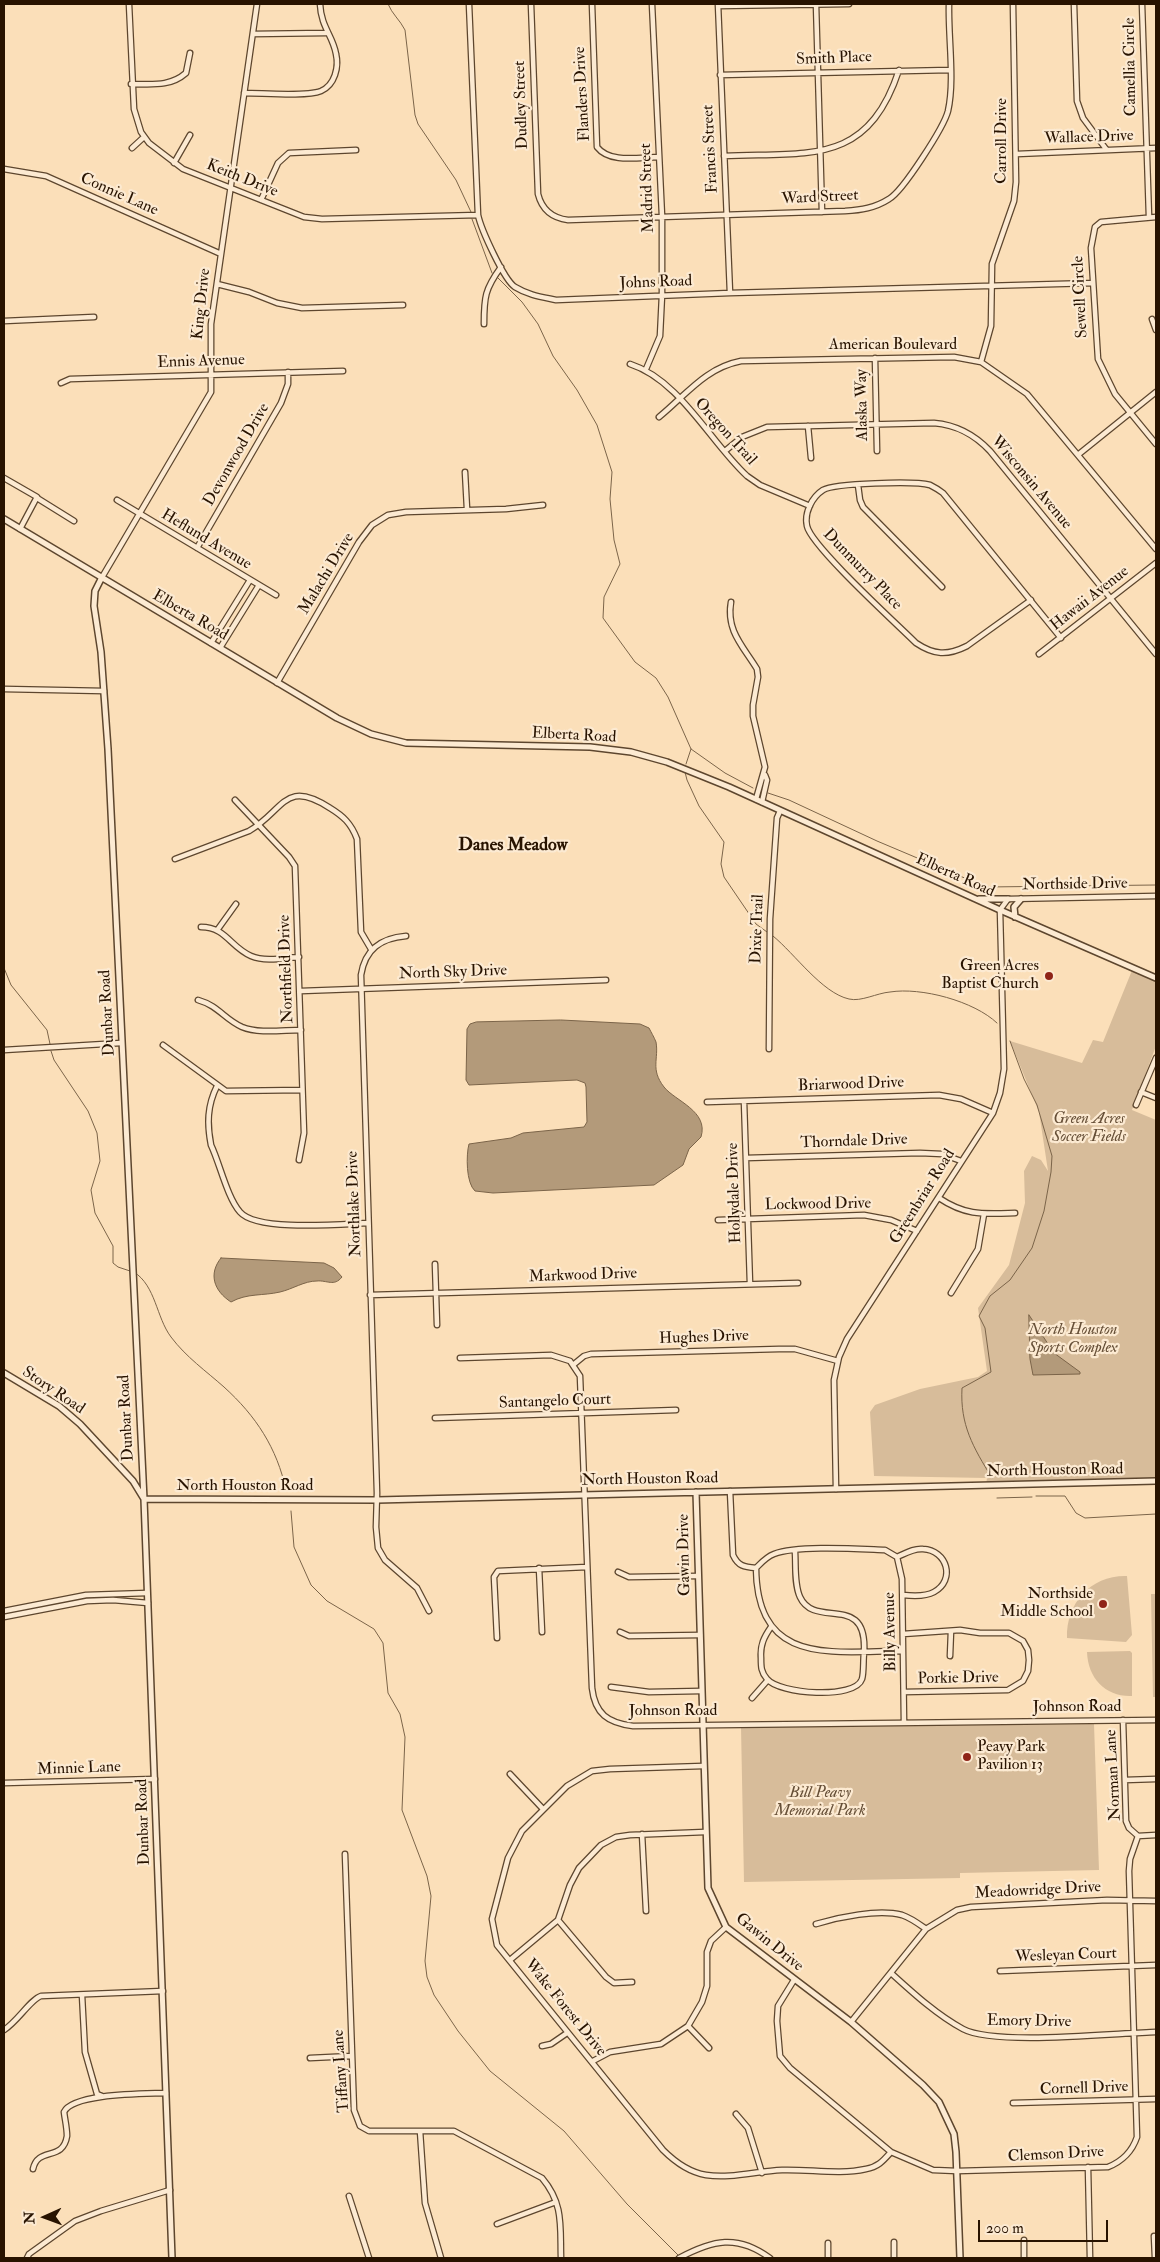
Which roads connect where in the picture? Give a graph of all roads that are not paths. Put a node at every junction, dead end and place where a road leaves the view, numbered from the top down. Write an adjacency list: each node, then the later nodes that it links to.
1 (129, 4): 23 (street, Keith Drive)
2 (257, 4): 17 (street, King Drive)
3 (320, 4): 16 (street)
4 (469, 4): 43 (street, Johns Road)
5 (531, 4): 40 (street, Dudley Street)
6 (592, 4): 35 (street, Flanders Drive)
7 (652, 4): 35 (street, Madrid Street)
8 (816, 4): 9 (street); 15 (street); 21 (street)
9 (845, 4): 10 (street)
10 (850, 4)
11 (949, 4): 20 (street, Ward Street)
12 (1012, 4): 33 (street, Carroll Drive)
13 (1074, 4): 31 (street)
14 (1142, 4): 28 (street, Camellia Circle)
15 (718, 5): 22 (street, Francis Street)
16 (326, 33): 17 (street); 24 (street)
17 (252, 34): 24 (street, King Drive)
18 (190, 53): 23 (street)
19 (899, 70): 20 (street, Smith Place); 21 (street, Smith Place); 32 (street)
20 (950, 70): 41 (street, Ward Street)
21 (818, 72): 22 (street, Smith Place); 32 (street)
22 (720, 75): 34 (street, Francis Street)
23 (131, 84): 26 (street, Keith Drive)
24 (244, 93): 38 (street, King Drive)
25 (190, 135): 36 (street)
26 (144, 136): 27 (street); 36 (street, Keith Drive)
27 (132, 148)
28 (1145, 148): 29 (street); 31 (street, Wallace Drive); 45 (street, Wallace Drive)
29 (1156, 148)
30 (356, 150): 39 (street)
31 (1106, 150): 33 (street, Wallace Drive)
32 (820, 152): 34 (street); 41 (street)
33 (1017, 154): 51 (street, Carroll Drive)
34 (724, 156): 42 (street, Francis Street)
35 (659, 157): 44 (street, Madrid Street)
36 (174, 163): 38 (street, Keith Drive)
37 (4, 169): 47 (street, Connie Lane)
38 (230, 187): 39 (street, Keith Drive); 47 (street, King Drive)
39 (261, 200): 43 (street, Keith Drive)
40 (542, 204): 44 (street, Ward Street)
41 (822, 212): 42 (street, Ward Street)
42 (726, 214): 44 (street, Ward Street); 52 (street, Francis Street)
43 (478, 215): 48 (street, Johns Road)
44 (662, 216): 53 (street, Madrid Street)
45 (1149, 217): 46 (street); 49 (street, Sewell Circle)
46 (1156, 217)
47 (221, 254): 50 (street, King Drive)
48 (502, 267): 53 (street, Johns Road); 58 (street)
49 (1093, 283): 51 (street, Johns Road); 70 (street, Sewell Circle)
50 (216, 284): 54 (street); 66 (street, King Drive)
51 (992, 286): 52 (street, Johns Road); 61 (street, Carroll Drive)
52 (730, 293): 53 (street, Johns Road)
53 (662, 295): 63 (street, Madrid Street)
54 (403, 305)
55 (94, 318): 57 (street)
56 (1152, 319): 59 (street)
57 (4, 320)
58 (484, 324)
59 (1156, 330)
60 (875, 358): 61 (street, American Boulevard); 69 (street, American Boulevard); 72 (street, Alaska Way)
61 (980, 362): 77 (street, American Boulevard)
62 (630, 364): 63 (street, Oregon Trail)
63 (646, 369): 69 (street, Oregon Trail)
64 (343, 371): 65 (street, Ennis Avenue)
65 (288, 372): 66 (street, Ennis Avenue); 91 (street, Devonwood Drive)
66 (212, 374): 67 (street, Ennis Avenue); 87 (street, King Drive)
67 (61, 383)
68 (1156, 392): 70 (street)
69 (680, 400): 71 (street, American Boulevard); 75 (street, Oregon Trail)
70 (1132, 412): 74 (street, Sewell Circle); 77 (street)
71 (659, 417)
72 (876, 424): 73 (street, Wisconsin Avenue); 76 (street, Alaska Way); 99 (street, Wisconsin Avenue)
73 (808, 426): 75 (street, Wisconsin Avenue); 78 (street)
74 (1156, 444)
75 (725, 451): 85 (street, Oregon Trail)
76 (877, 452)
77 (1079, 454): 92 (street, American Boulevard)
78 (811, 458)
79 (465, 472): 86 (street)
80 (4, 478): 82 (street)
81 (858, 485): 85 (street); 97 (street); 100 (street)
82 (36, 498): 89 (street); 90 (street)
83 (117, 500): 87 (street, Heflund Avenue)
84 (543, 505): 86 (street, Malachi Drive)
85 (810, 506): 100 (street, Dunmurry Place)
86 (467, 509): 107 (street, Malachi Drive)
87 (139, 514): 91 (street, Heflund Avenue); 94 (street, King Drive)
88 (4, 519): 90 (street, Elberta Road)
89 (74, 521)
90 (20, 528): 94 (street, Elberta Road)
91 (197, 548): 95 (street, Heflund Avenue)
92 (1156, 549)
93 (1156, 563): 99 (street, Hawaii Avenue)
94 (101, 579): 103 (street, Elberta Road); 109 (street, Dunbar Road)
95 (250, 580): 96 (street); 103 (street, Heflund Avenue)
96 (258, 585): 98 (street); 104 (street, Heflund Avenue)
97 (942, 586)
98 (276, 595)
99 (1112, 599): 102 (street, Hawaii Avenue); 106 (street, Wisconsin Avenue)
100 (1031, 600): 102 (street)
101 (731, 602): 110 (street)
102 (1061, 638): 105 (street, Hawaii Avenue)
103 (211, 643): 104 (street, Elberta Road)
104 (220, 648): 107 (street, Elberta Road)
105 (1039, 654)
106 (1156, 654)
107 (277, 683): 111 (street, Elberta Road)
108 (4, 689): 109 (street)
109 (104, 691): 135 (street, Dunbar Road)
110 (764, 774): 111 (street); 113 (street)
111 (756, 799): 113 (street, Elberta Road)
112 (235, 800): 115 (street, Northfield Drive)
113 (762, 802): 114 (street, Elberta Road)
114 (780, 811): 118 (street, Elberta Road); 137 (street, Dixie Trail)
115 (258, 826): 116 (street); 127 (street); 128 (street, Northfield Drive)
116 (175, 859)
117 (1156, 896): 120 (street, Northside Drive)
118 (978, 899): 119 (street); 122 (street, Elberta Road)
119 (1008, 899): 120 (street, Northside Drive); 122 (street, Northside Drive)
120 (1021, 899): 123 (street)
121 (236, 904): 125 (street)
122 (1000, 910): 123 (street, Elberta Road); 147 (street, Greenbriar Road)
123 (1015, 917): 129 (street, Elberta Road)
124 (201, 927): 125 (street)
125 (218, 929): 128 (street)
126 (406, 936): 127 (street)
127 (371, 950): 131 (street, Northlake Drive)
128 (299, 957): 132 (street, Northfield Drive)
129 (1156, 978)
130 (606, 980): 131 (street, North Sky Drive)
131 (360, 989): 132 (street, North Sky Drive); 156 (street, Northlake Drive)
132 (301, 991): 134 (street, Northfield Drive)
133 (198, 1000): 134 (street)
134 (301, 1030): 141 (street, Northfield Drive)
135 (121, 1043): 138 (street); 177 (street, Dunbar Road)
136 (163, 1045): 140 (street)
137 (769, 1049)
138 (4, 1050)
139 (1156, 1058): 142 (street)
140 (217, 1086): 141 (street); 156 (street)
141 (302, 1090): 149 (street, Northfield Drive)
142 (1141, 1092): 143 (street); 146 (street)
143 (1156, 1098)
144 (744, 1101): 145 (street, Briarwood Drive); 147 (street, Briarwood Drive); 148 (street, Hollydale Drive)
145 (707, 1102)
146 (1136, 1105)
147 (993, 1113): 150 (street, Greenbriar Road)
148 (746, 1158): 150 (street, Thorndale Drive); 154 (street, Hollydale Drive)
149 (299, 1160)
150 (961, 1161): 151 (street, Greenbriar Road)
151 (939, 1198): 153 (street); 157 (street, Greenbriar Road)
152 (1015, 1213): 153 (street)
153 (984, 1214): 161 (street)
154 (748, 1219): 155 (street, Lockwood Drive); 157 (street, Lockwood Drive); 160 (street, Hollydale Drive)
155 (718, 1220)
156 (368, 1224): 163 (street, Northlake Drive)
157 (916, 1231): 166 (street, Greenbriar Road)
158 (435, 1264): 162 (street)
159 (798, 1283): 160 (street, Markwood Drive)
160 (750, 1284): 162 (street, Markwood Drive)
161 (951, 1293)
162 (436, 1294): 163 (street, Markwood Drive); 164 (street)
163 (370, 1296): 178 (street, Northlake Drive)
164 (436, 1326)
165 (460, 1358): 167 (street)
166 (838, 1361): 167 (street, Hughes Drive); 173 (street, Greenbriar Road)
167 (573, 1365): 170 (street, Johnson Road)
168 (4, 1373): 177 (street, Story Road)
169 (676, 1410): 170 (street, Santangelo Court)
170 (582, 1413): 171 (street, Santangelo Court); 176 (street, Johnson Road)
171 (434, 1418)
172 (1156, 1481): 173 (street, North Houston Road)
173 (836, 1489): 174 (street, North Houston Road)
174 (730, 1491): 175 (street, North Houston Road); 183 (street)
175 (696, 1492): 176 (street, North Houston Road); 185 (street, Gawin Drive)
176 (586, 1494): 178 (street, North Houston Road); 181 (street, Johnson Road)
177 (144, 1499): 178 (street, North Houston Road); 186 (street, Dunbar Road)
178 (377, 1500): 190 (street, Northlake Drive)
179 (795, 1552): 180 (street); 183 (street); 199 (street)
180 (897, 1557): 187 (street, Billy Avenue); 187 (street)
181 (587, 1567): 182 (street); 210 (street, Johnson Road)
182 (539, 1568): 194 (street); 198 (street)
183 (756, 1568): 192 (street)
184 (618, 1572): 185 (street)
185 (698, 1576): 197 (street, Gawin Drive)
186 (147, 1593): 188 (street, Dunbar Road); 189 (street)
187 (903, 1594): 196 (street, Billy Avenue)
188 (148, 1603): 191 (street); 213 (street, Dunbar Road)
189 (4, 1611)
190 (430, 1611)
191 (4, 1618)
192 (771, 1627): 199 (street); 202 (street)
193 (951, 1631): 196 (street, Porkie Drive); 201 (street); 205 (street, Porkie Drive)
194 (542, 1632)
195 (620, 1632): 197 (street)
196 (903, 1634): 200 (street, Billy Avenue)
197 (700, 1635): 204 (street, Gawin Drive)
198 (497, 1638)
199 (864, 1651): 200 (street); 202 (street)
200 (903, 1651): 205 (street, Billy Avenue)
201 (950, 1656)
202 (768, 1681): 206 (street)
203 (611, 1687): 204 (street)
204 (701, 1691): 210 (street, Gawin Drive)
205 (904, 1692): 209 (street, Billy Avenue)
206 (752, 1698)
207 (1123, 1720): 208 (street, Johnson Road); 209 (street, Johnson Road); 215 (street, Norman Lane)
208 (1156, 1720)
209 (904, 1723): 210 (street, Johnson Road)
210 (703, 1725): 211 (street, Gawin Drive)
211 (703, 1766): 217 (street, Wake Forest Drive); 218 (street, Gawin Drive)
212 (510, 1774): 217 (street)
213 (155, 1779): 216 (street, Minnie Lane); 237 (street, Dunbar Road)
214 (1156, 1779): 215 (street)
215 (1125, 1780): 221 (street, Norman Lane)
216 (4, 1784)
217 (543, 1809): 230 (street, Wake Forest Drive)
218 (705, 1832): 219 (street); 228 (street, Gawin Drive)
219 (642, 1834): 225 (street); 226 (street)
220 (1156, 1835): 221 (street, Norman Lane)
221 (1138, 1836): 224 (street, Clemson Drive)
222 (344, 1854): 247 (street, Tiffany Lane)
223 (1156, 1900): 224 (street, Meadowridge Drive)
224 (1131, 1901): 229 (street, Meadowridge Drive); 232 (street, Clemson Drive)
225 (646, 1911)
226 (558, 1920): 230 (street); 236 (street)
227 (816, 1924): 229 (street)
228 (726, 1927): 235 (street, Gawin Drive); 240 (street)
229 (926, 1929): 234 (street, Meadowridge Drive)
230 (510, 1960): 243 (street, Wake Forest Drive)
231 (1156, 1965): 232 (street, Wesleyan Court)
232 (1133, 1966): 233 (street, Wesleyan Court); 244 (street, Clemson Drive)
233 (1000, 1971)
234 (891, 1973): 239 (street, Meadowridge Drive); 244 (street, Emory Drive)
235 (794, 1980): 239 (street, Gawin Drive); 257 (street, Clemson Drive)
236 (632, 1982)
237 (163, 1991): 238 (street); 250 (street, Dunbar Road)
238 (82, 1995): 241 (street); 251 (street)
239 (850, 2022): 260 (street, Gawin Drive)
240 (688, 2026): 246 (street); 249 (street)
241 (4, 2030)
242 (1156, 2032): 244 (street, Emory Drive)
243 (567, 2033): 245 (street); 249 (street, Wake Forest Drive)
244 (1134, 2033): 252 (street, Clemson Drive)
245 (542, 2046)
246 (709, 2048)
247 (352, 2056): 248 (street); 256 (street, Tiffany Lane)
248 (310, 2058)
249 (593, 2061): 261 (street, Wake Forest Drive)
250 (166, 2093): 251 (street); 262 (street, Dunbar Road)
251 (103, 2097): 259 (street)
252 (1137, 2099): 253 (street, Cornell Drive); 254 (street, Cornell Drive); 258 (street, Clemson Drive)
253 (1156, 2099)
254 (1013, 2103)
255 (736, 2114): 261 (street)
256 (420, 2131): 264 (street, Tiffany Lane); 273 (street)
257 (891, 2152): 260 (street, Clemson Drive); 261 (street, Wake Forest Drive)
258 (1088, 2167): 260 (street, Clemson Drive); 281 (street)
259 (33, 2169)
260 (957, 2171): 279 (street, Gawin Drive)
261 (762, 2173)
262 (170, 2190): 270 (street); 271 (street, Dunbar Road)
263 (349, 2196): 272 (street)
264 (556, 2202): 265 (street); 274 (street, Tiffany Lane)
265 (497, 2224)
266 (1154, 2236): 282 (street)
267 (1024, 2240): 280 (street)
268 (894, 2242): 278 (street)
269 (828, 2243): 277 (street)
270 (27, 2258)
271 (172, 2258)
272 (369, 2258)
273 (441, 2258)
274 (561, 2258)
275 (679, 2258): 276 (street)
276 (770, 2258)
277 (828, 2258)
278 (894, 2258)
279 (960, 2258)
280 (1024, 2258)
281 (1090, 2258)
282 (1154, 2258)

